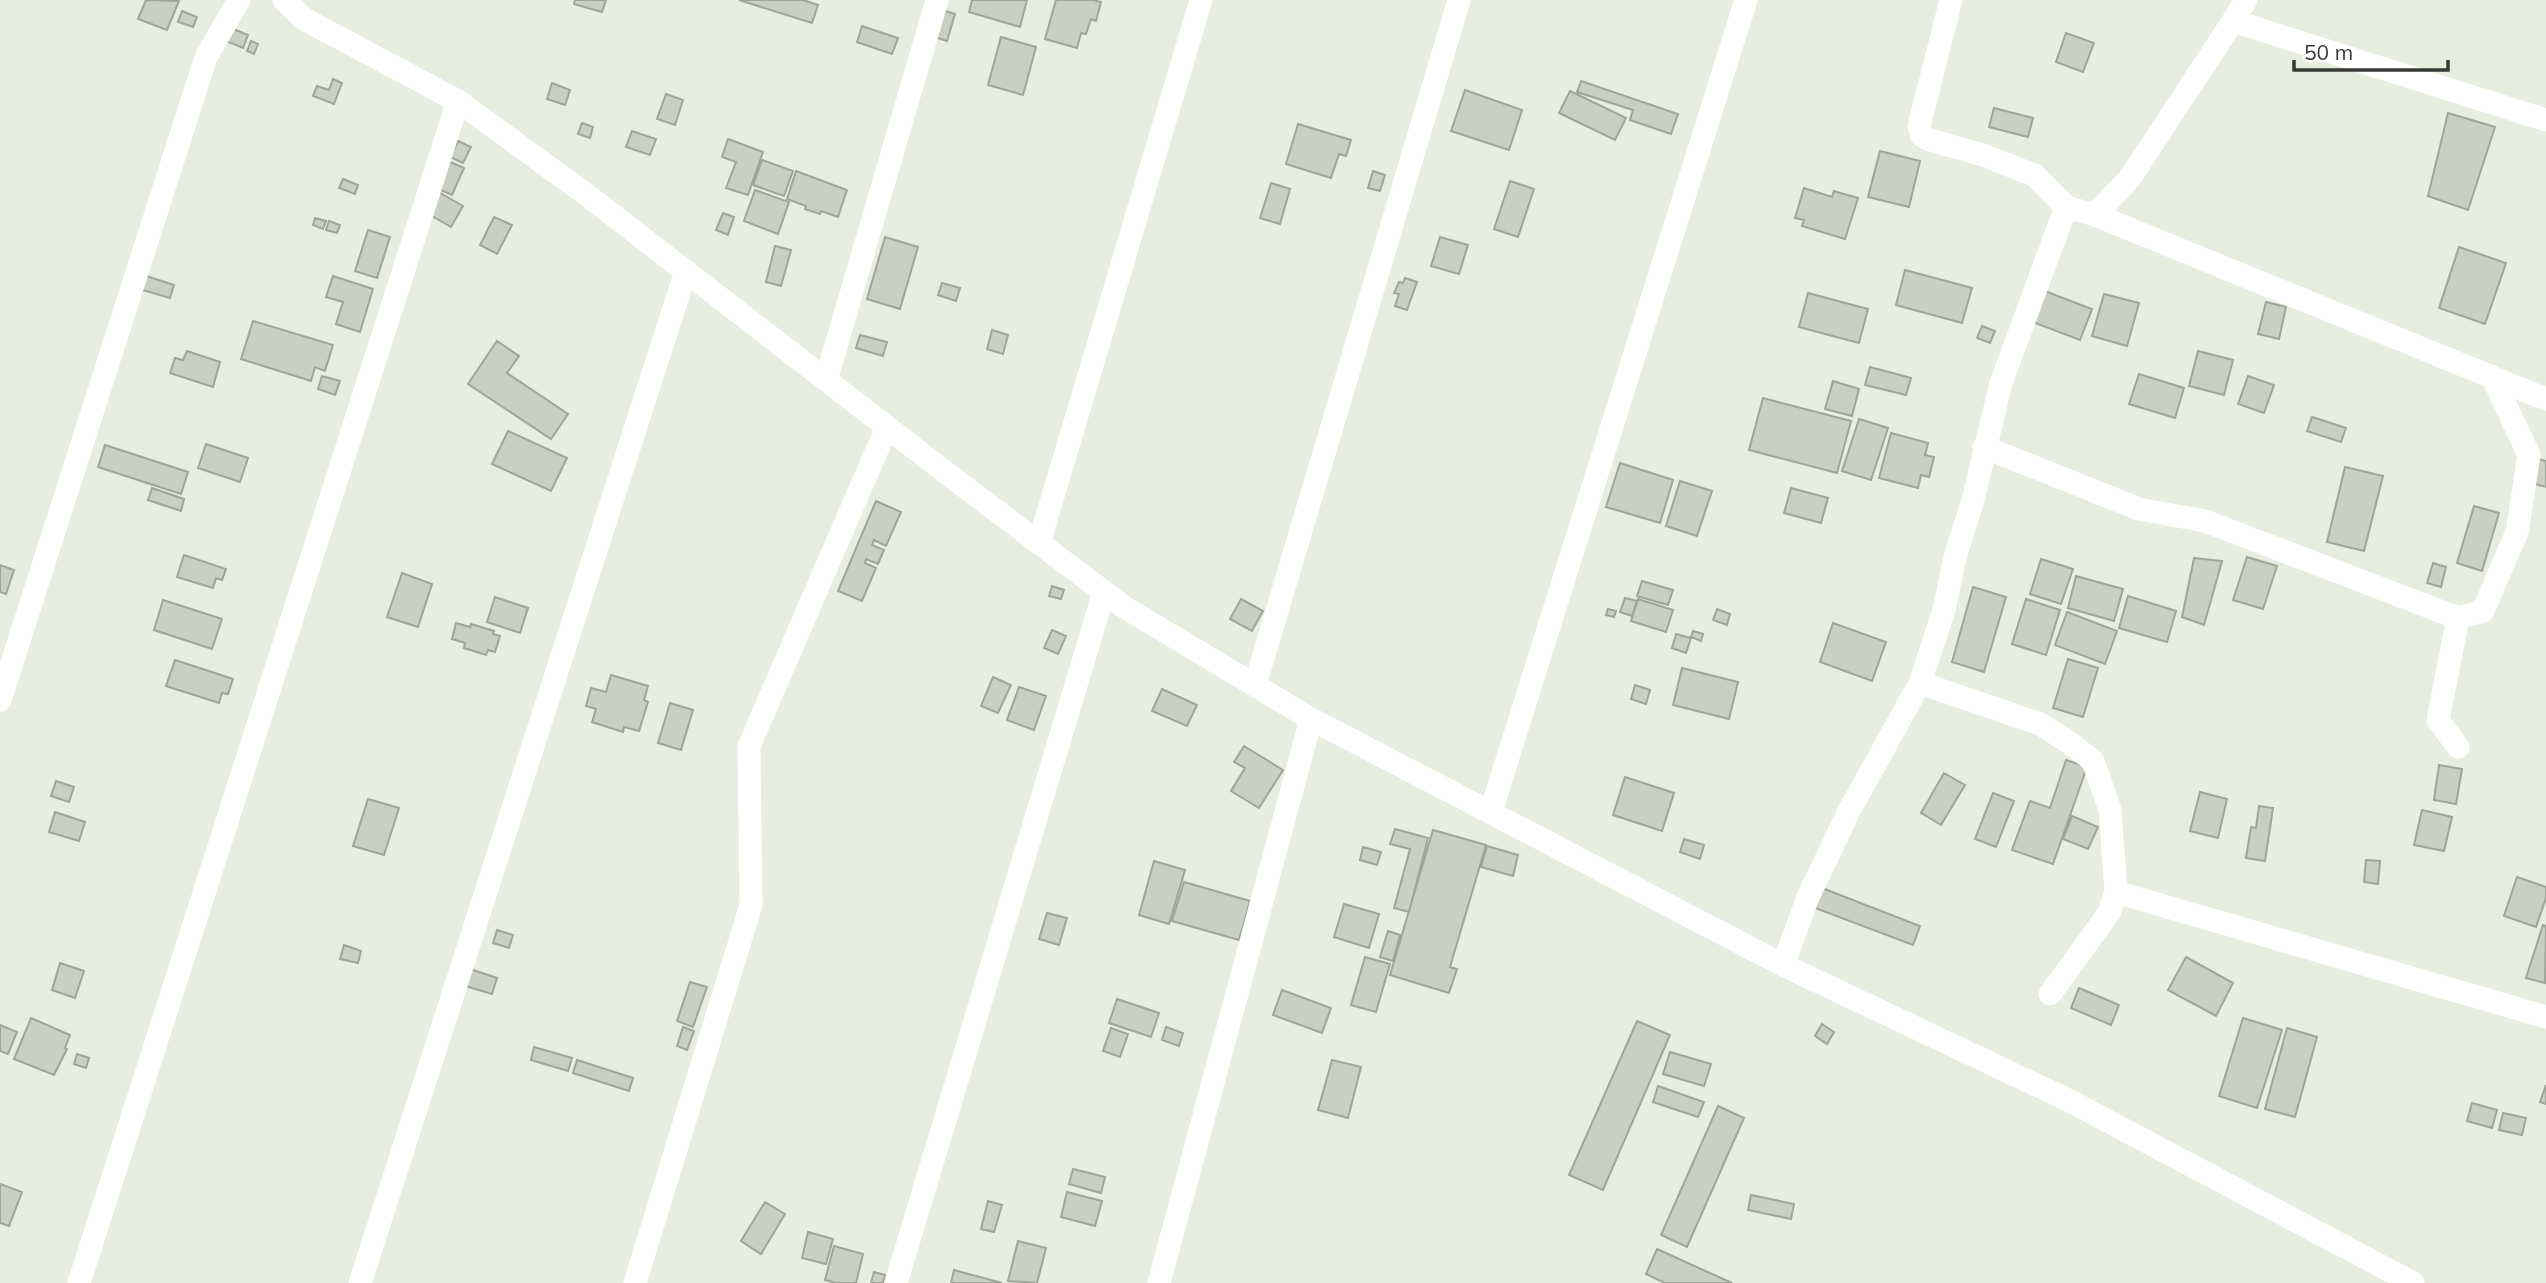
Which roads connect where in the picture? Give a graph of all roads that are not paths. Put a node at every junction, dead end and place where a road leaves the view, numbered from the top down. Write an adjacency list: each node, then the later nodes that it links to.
1 (239, 0): 25 (street)
2 (284, 0): 10 (street)
3 (937, 0): 16 (street)
4 (1201, 0): 20 (street)
5 (1459, 0): 24 (street)
6 (1745, 0): 28 (street)
7 (1951, 0): 12 (street)
8 (2246, 0): 9 (street)
9 (2233, 21): 11 (street); 13 (street)
10 (458, 101): 14 (street); 33 (street)
11 (2546, 120)
12 (2066, 207): 13 (street); 19 (street)
13 (2095, 215): 15 (street)
14 (686, 271): 16 (street); 34 (street)
15 (2492, 376): 17 (street); 22 (street)
16 (827, 380): 18 (street)
17 (2546, 399)
18 (887, 427): 20 (street); 35 (street)
19 (1984, 447): 22 (street); 23 (street)
20 (1039, 543): 21 (street)
21 (1104, 592): 24 (street); 36 (street)
22 (2458, 618): 27 (street)
23 (1920, 683): 29 (street); 30 (street)
24 (1255, 685): 26 (street)
25 (0, 701)
26 (1311, 719): 28 (street); 37 (street)
27 (2458, 747)
28 (1491, 811): 30 (street)
29 (2116, 892): 31 (street); 32 (street)
30 (1783, 965): 38 (street)
31 (2050, 993)
32 (2546, 1017)
33 (79, 1283)
34 (360, 1283)
35 (635, 1283)
36 (896, 1283)
37 (1159, 1283)
38 (2413, 1283)

